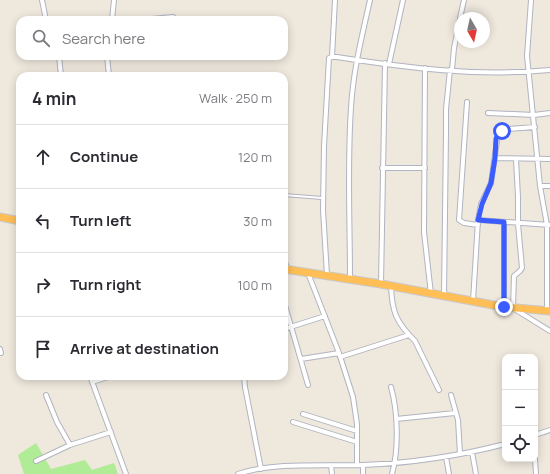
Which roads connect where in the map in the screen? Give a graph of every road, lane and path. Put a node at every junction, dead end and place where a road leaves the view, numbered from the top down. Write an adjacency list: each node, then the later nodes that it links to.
1 (42, 0): 9 (street)
2 (114, 0): 10 (street)
3 (335, 0): 12 (street)
4 (370, 0): 15 (street)
5 (403, 0): 16 (street)
6 (464, 0): 8 (street)
7 (531, 0): 22 (street)
8 (461, 12)
9 (45, 16)
10 (112, 16)
11 (454, 48): 18 (street)
12 (332, 57): 15 (street); 37 (street)
13 (59, 60): 20 (street)
14 (107, 60): 21 (street)
15 (356, 60): 16 (street); 49 (street)
16 (387, 63): 17 (street); 32 (street)
17 (425, 68): 18 (street); 33 (street)
18 (451, 70): 22 (street); 53 (street)
19 (550, 70): 22 (street)
20 (61, 72)
21 (109, 72)
22 (529, 72): 26 (street)
23 (467, 102): 43 (street)
24 (488, 113): 26 (street)
25 (550, 113): 26 (street)
26 (534, 115): 27 (street)
27 (535, 127): 28 (street); 30 (street)
28 (495, 158): 29 (street); 40 (street)
29 (516, 159): 30 (street); 42 (street)
30 (537, 159): 31 (street); 34 (street)
31 (550, 159)
32 (382, 168): 33 (street); 50 (street)
33 (425, 168): 52 (street)
34 (540, 186): 35 (street); 44 (street)
35 (550, 186)
36 (288, 195): 37 (lane)
37 (323, 198): 48 (street)
38 (0, 217): 39 (highway)
39 (16, 220)
40 (478, 220): 41 (street); 43 (street)
41 (504, 222): 42 (street); 55 (street)
42 (518, 224): 44 (street); 56 (street)
43 (478, 225): 54 (street)
44 (548, 225): 45 (street)
45 (549, 260): 57 (street)
46 (288, 269): 47 (highway)
47 (308, 272): 48 (highway); 59 (street)
48 (327, 275): 49 (highway)
49 (350, 279): 50 (highway)
50 (381, 284): 51 (highway)
51 (391, 286): 52 (highway); 63 (street)
52 (431, 294): 53 (highway)
53 (444, 296): 54 (highway)
54 (473, 301): 55 (highway)
55 (504, 307): 56 (highway)
56 (513, 308): 57 (highway); 62 (street)
57 (548, 311)
58 (288, 314): 60 (street)
59 (325, 316): 60 (street); 64 (street)
60 (292, 327): 61 (street); 65 (street)
61 (288, 328)
62 (550, 331)
63 (409, 335): 64 (street); 71 (street)
64 (339, 355): 65 (street); 79 (street)
65 (301, 359): 69 (street)
66 (98, 380): 68 (street)
67 (244, 380): 94 (street)
68 (92, 382): 80 (street)
69 (308, 384)
70 (391, 387): 76 (street)
71 (439, 390)
72 (46, 395): 83 (street)
73 (451, 395): 74 (street)
74 (455, 413): 76 (street); 86 (street)
75 (303, 414): 79 (street)
76 (396, 419): 90 (street)
77 (293, 422): 82 (street)
78 (550, 430): 81 (street)
79 (358, 431): 82 (street)
80 (111, 432): 83 (street); 97 (street)
81 (538, 434)
82 (357, 442): 92 (street)
83 (70, 445): 88 (street)
84 (502, 445): 85 (street)
85 (472, 452): 86 (street); 103 (street)
86 (460, 454): 87 (street)
87 (446, 457): 90 (street); 102 (street)
88 (36, 461)
89 (535, 462): 104 (street)
90 (395, 464): 93 (street); 101 (street)
91 (331, 465): 92 (street); 94 (street); 99 (street)
92 (357, 465): 93 (street)
93 (363, 465): 100 (street)
94 (261, 469): 95 (street)
95 (256, 472): 96 (street)
96 (243, 473): 98 (street)
97 (126, 474)
98 (238, 474)
99 (332, 474)
100 (363, 474)
101 (392, 474)
102 (449, 474)
103 (476, 474)
104 (536, 474)

